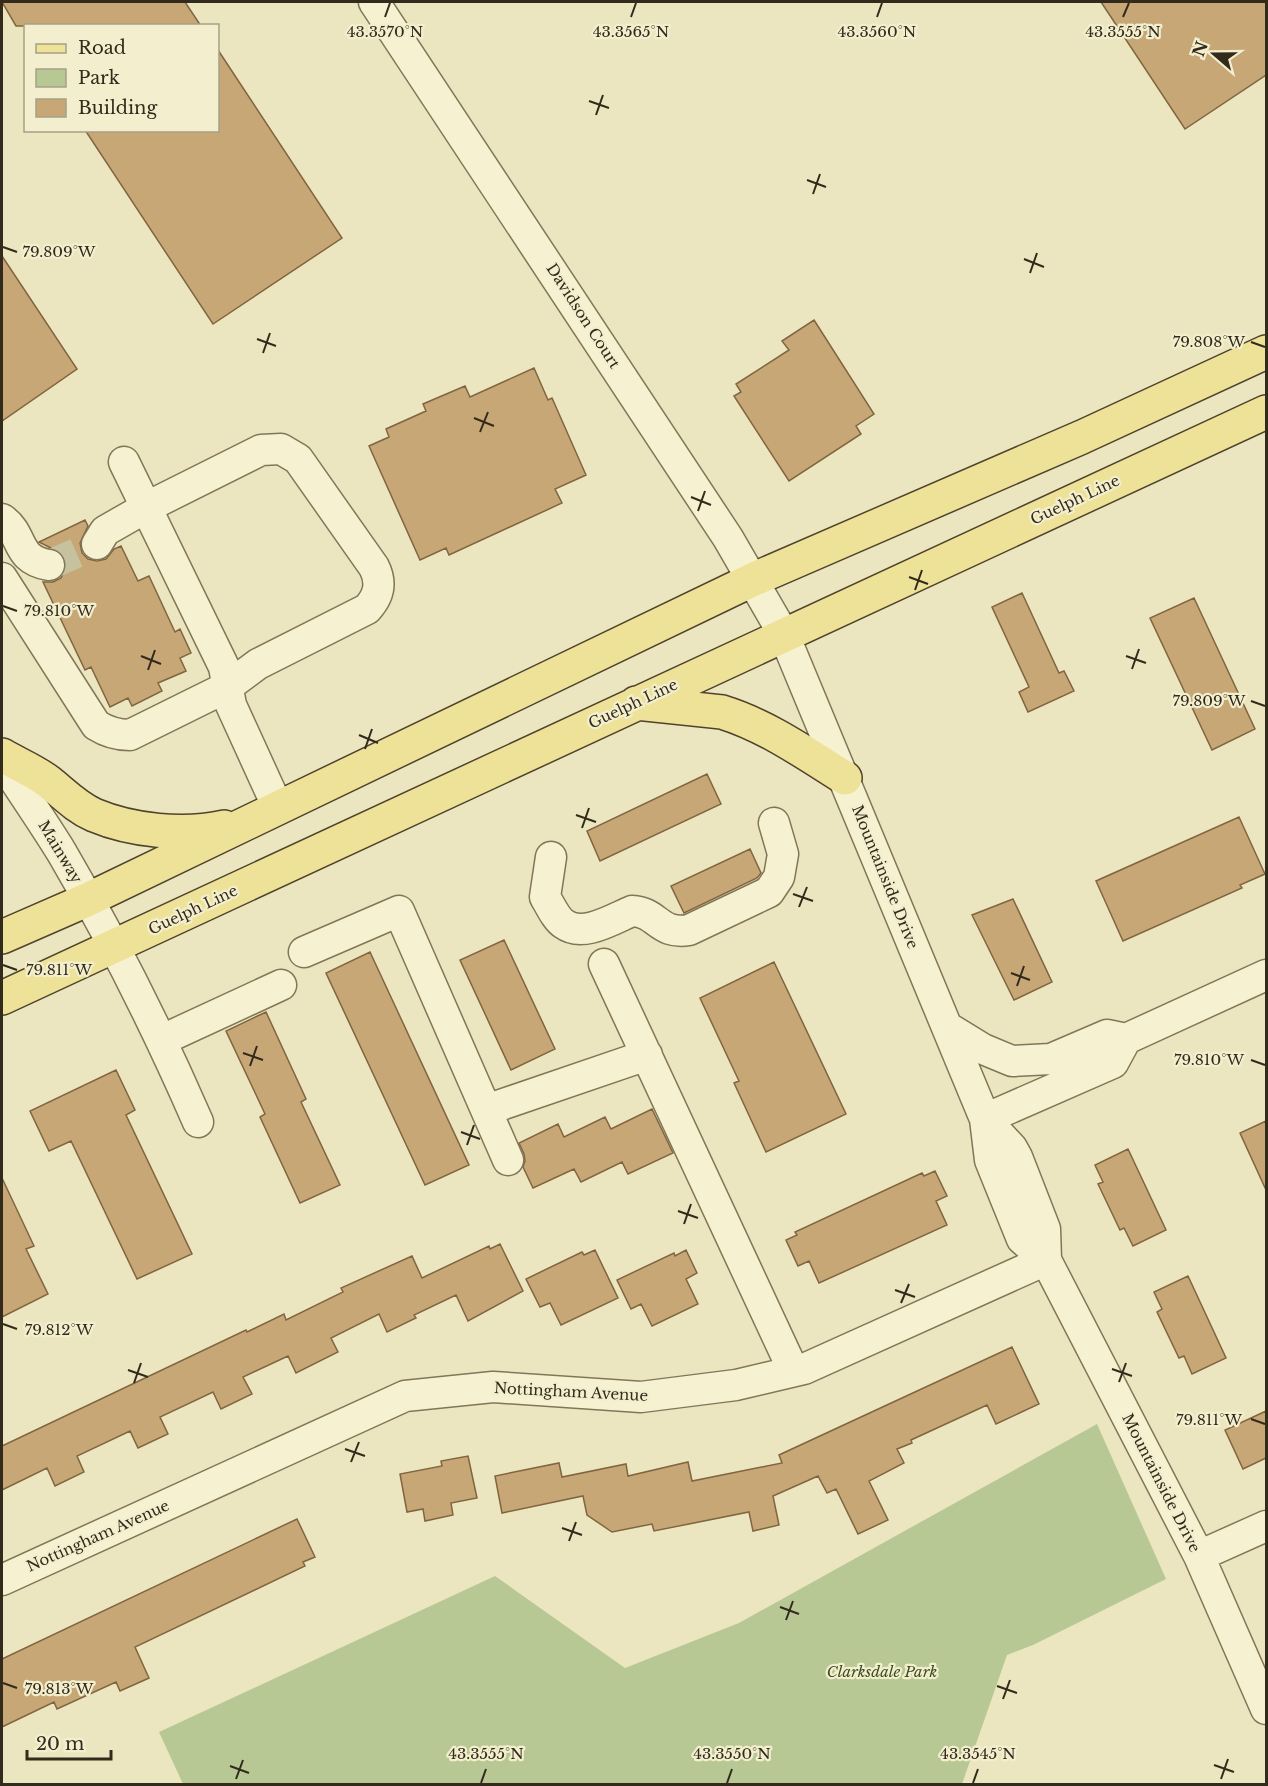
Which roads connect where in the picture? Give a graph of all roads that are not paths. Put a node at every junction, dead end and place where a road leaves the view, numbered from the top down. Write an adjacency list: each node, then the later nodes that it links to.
1 (374, 2): 10 (street, Davidson Court)
2 (1266, 352): 10 (main road)
3 (1266, 412): 11 (main road, Guelph Line)
4 (124, 462): 5 (street)
5 (147, 507): 7 (street); 12 (street); 12 (street)
6 (2, 519): 8 (street)
7 (96, 534)
8 (42, 559)
9 (2, 578): 12 (street)
10 (752, 580): 11 (street, Davidson Court); 17 (main road)
11 (784, 635): 13 (main road, Guelph Line); 16 (street, Mountainside Drive)
12 (227, 687): 17 (street)
13 (636, 703): 16 (main road); 22 (main road, Guelph Line)
14 (2, 755): 17 (main road)
15 (2, 761): 20 (street, Mainway)
16 (844, 778): 28 (street, Mountainside Drive)
17 (271, 812): 20 (main road)
18 (774, 823): 19 (street)
19 (551, 857)
20 (89, 899): 21 (main road); 22 (street, Mainway)
21 (2, 937)
22 (114, 946): 27 (main road, Guelph Line); 29 (street, Mainway)
23 (304, 952): 32 (street)
24 (604, 964): 31 (street)
25 (1266, 975): 30 (street)
26 (281, 985): 29 (street)
27 (2, 998)
28 (947, 1027): 30 (street); 33 (street, Mountainside Drive)
29 (162, 1040): 34 (street, Mainway)
30 (1126, 1040): 33 (street)
31 (647, 1055): 32 (street); 37 (street)
32 (486, 1110): 35 (street)
33 (985, 1119): 36 (street, Mountainside Drive)
34 (198, 1122)
35 (508, 1160)
36 (1046, 1260): 37 (street, Nottingham Avenue); 39 (street, Mountainside Drive)
37 (793, 1370): 40 (street, Nottingham Avenue)
38 (1266, 1526): 39 (street)
39 (1199, 1556): 41 (street, Mountainside Drive)
40 (2, 1580)
41 (1266, 1709)

